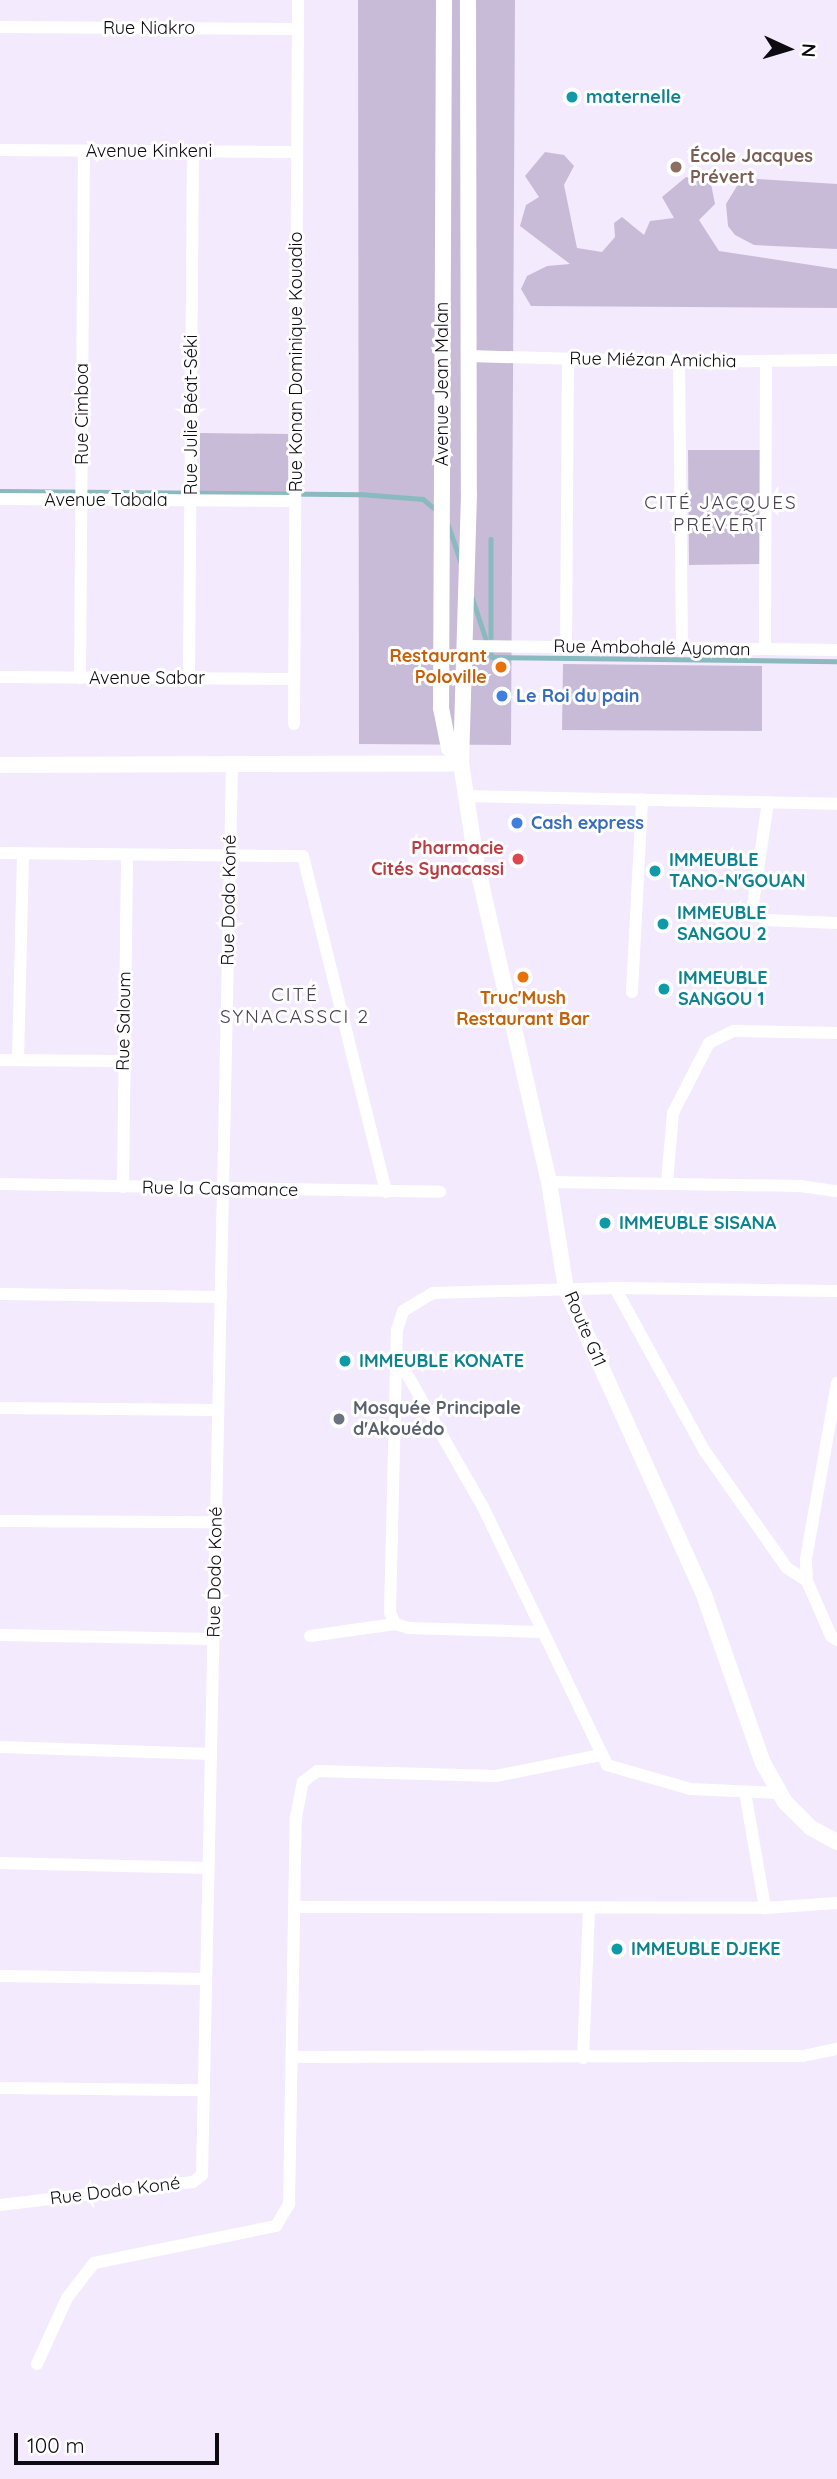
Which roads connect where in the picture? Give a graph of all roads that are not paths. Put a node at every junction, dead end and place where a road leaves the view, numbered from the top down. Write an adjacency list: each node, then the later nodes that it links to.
1 (298, 0): 5 (street, Rue Konan Dominique Kouadio)
2 (444, 0): 30 (main road, Avenue Jean Malan)
3 (468, 0): 10 (main road, Avenue Jean Malan)
4 (0, 27): 5 (street, Rue Niakro)
5 (298, 29): 9 (street, Rue Konan Dominique Kouadio)
6 (0, 150): 7 (street, Avenue Kinkeni)
7 (84, 150): 8 (street, Avenue Kinkeni); 17 (street, Rue Cimboa)
8 (193, 151): 9 (street, Avenue Kinkeni); 16 (street, Rue Julie Béat-Séki)
9 (297, 152): 18 (street, Rue Konan Dominique Kouadio)
10 (469, 356): 11 (street, Rue Miézan Amichia); 19 (main road, Avenue Jean Malan)
11 (568, 359): 14 (street, Rue Miézan Amichia); 20 (street)
12 (837, 360): 13 (street, Rue Miézan Amichia)
13 (766, 361): 14 (street, Rue Miézan Amichia); 22 (street)
14 (679, 362): 21 (street)
15 (0, 499): 17 (street, Avenue Tabala)
16 (191, 500): 17 (street, Avenue Tabala); 18 (street, Avenue Tabala); 26 (street, Rue Julie Béat-Séki)
17 (81, 501): 25 (street, Rue Cimboa)
18 (295, 501): 27 (street, Rue Konan Dominique Kouadio)
19 (466, 646): 20 (street, Rue Ambohalé Ayoman); 30 (main road, Avenue Jean Malan)
20 (566, 647): 21 (street, Rue Ambohalé Ayoman)
21 (682, 648): 22 (street, Rue Ambohalé Ayoman)
22 (765, 649): 23 (street, Rue Ambohalé Ayoman)
23 (837, 650)
24 (0, 677): 25 (street, Avenue Sabar)
25 (80, 678): 26 (street, Avenue Sabar)
26 (189, 679): 27 (street, Avenue Sabar)
27 (294, 679): 28 (street, Rue Konan Dominique Kouadio)
28 (294, 723)
29 (232, 763): 30 (main road); 31 (main road); 39 (street, Rue Dodo Koné)
30 (461, 763): 32 (main road, Route G11)
31 (0, 765)
32 (465, 796): 33 (street); 46 (main road, Route G11)
33 (642, 799): 34 (street); 41 (street)
34 (768, 802): 35 (street); 40 (street)
35 (837, 804)
36 (0, 853): 37 (street)
37 (23, 853): 38 (street); 44 (street)
38 (127, 855): 39 (street); 45 (street, Rue Saloum)
39 (231, 856): 50 (street, Rue Dodo Koné); 52 (street)
40 (837, 923)
41 (632, 992)
42 (837, 1033): 48 (street)
43 (0, 1060): 44 (street)
44 (18, 1060): 45 (street)
45 (122, 1061): 49 (street, Rue Saloum)
46 (549, 1182): 48 (street); 55 (main road, Route G11)
47 (0, 1184): 49 (street, Rue la Casamance)
48 (667, 1184): 51 (street)
49 (122, 1187): 50 (street, Rue la Casamance)
50 (223, 1189): 52 (street, Rue la Casamance); 58 (street, Rue Dodo Koné)
51 (837, 1191)
52 (386, 1192): 53 (street, Rue la Casamance)
53 (440, 1192)
54 (615, 1288): 55 (street); 56 (street); 65 (street)
55 (566, 1289): 59 (street); 76 (main road, Route G11)
56 (837, 1291)
57 (0, 1294): 58 (street)
58 (221, 1297): 62 (street, Rue Dodo Koné)
59 (398, 1359): 66 (street); 67 (street)
60 (837, 1383): 65 (street)
61 (0, 1408): 62 (street)
62 (218, 1410): 64 (street, Rue Dodo Koné)
63 (0, 1521): 64 (street)
64 (216, 1522): 70 (street, Rue Dodo Koné)
65 (807, 1581): 71 (street)
66 (395, 1624): 67 (street); 69 (street)
67 (542, 1632): 74 (street)
68 (0, 1635): 70 (street)
69 (310, 1636)
70 (213, 1639): 73 (street, Rue Dodo Koné)
71 (837, 1640)
72 (0, 1747): 73 (street)
73 (211, 1754): 79 (street, Rue Dodo Koné)
74 (600, 1755): 75 (street); 81 (street)
75 (745, 1792): 76 (street); 82 (street)
76 (780, 1793): 77 (main road, Route G11)
77 (837, 1842)
78 (0, 1863): 79 (street)
79 (208, 1868): 85 (street, Rue Dodo Koné)
80 (837, 1903): 82 (street)
81 (297, 1907): 83 (street); 87 (street)
82 (765, 1908): 83 (street)
83 (589, 1909): 88 (street)
84 (0, 1976): 85 (street)
85 (206, 1979): 90 (street, Rue Dodo Koné)
86 (837, 2049): 88 (street)
87 (296, 2057): 88 (street); 92 (street)
88 (583, 2058)
89 (0, 2088): 90 (street)
90 (204, 2090): 91 (street, Rue Dodo Koné)
91 (0, 2205)
92 (37, 2364)

